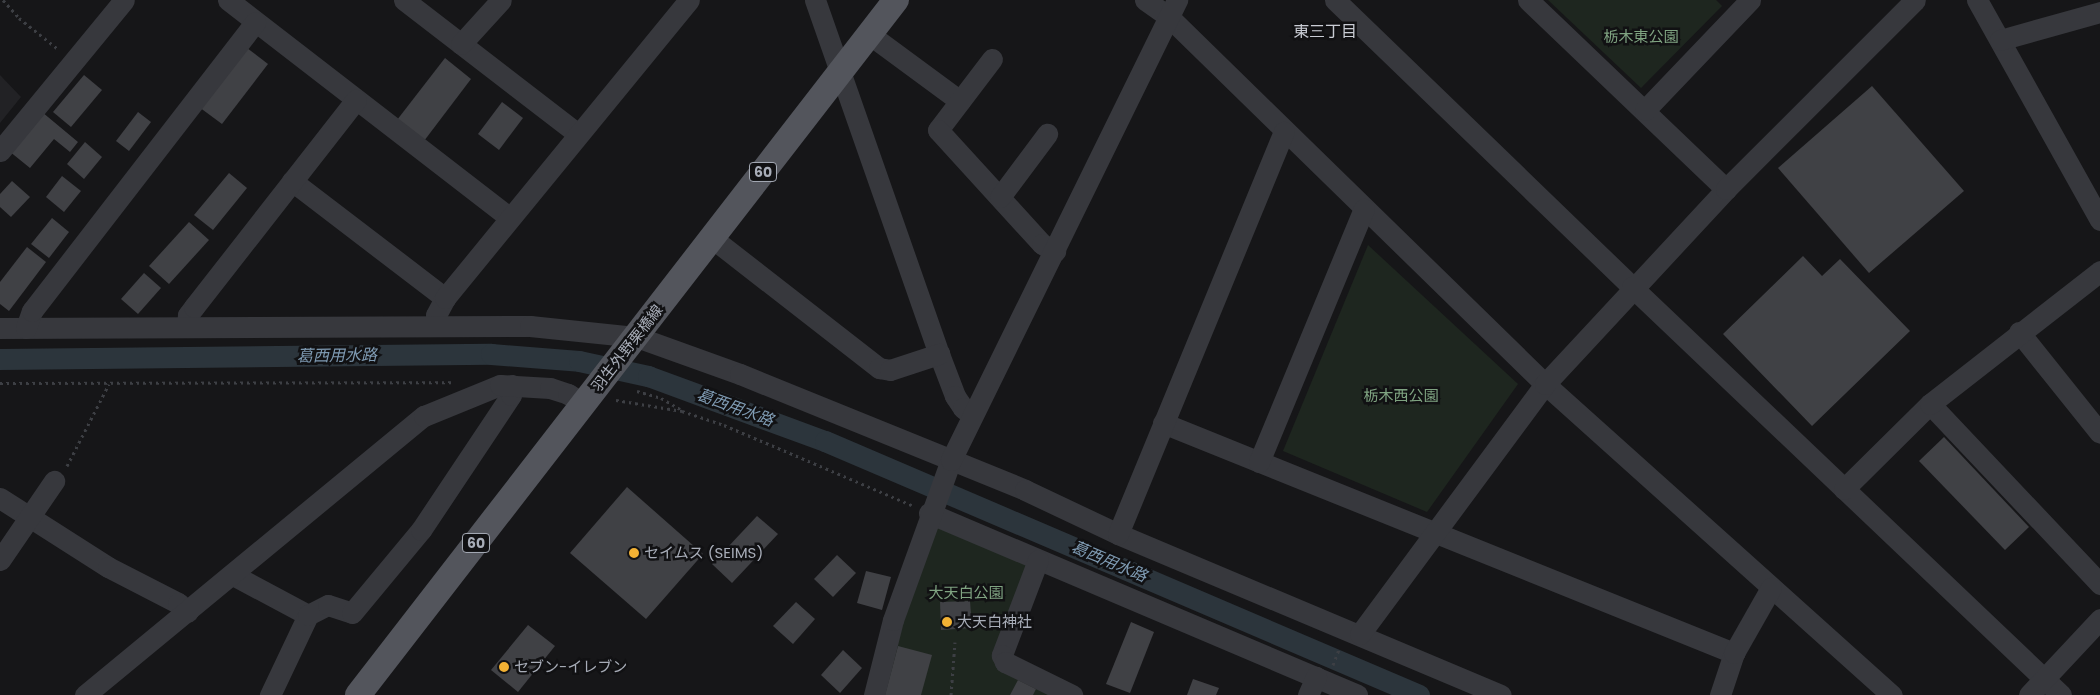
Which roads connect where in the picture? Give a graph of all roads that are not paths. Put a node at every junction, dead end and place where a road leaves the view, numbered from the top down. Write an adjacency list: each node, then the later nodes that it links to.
1 (124, 0): 28 (street)
2 (228, 0): 16 (street)
3 (404, 0): 19 (street)
4 (501, 0): 19 (street)
5 (689, 0): 26 (street)
6 (815, 0): 21 (street)
7 (896, 0): 17 (main road, 羽生外野栗橋線 / 60)
8 (1145, 0): 14 (street)
9 (1335, 0): 38 (street)
10 (1528, 0): 24 (street)
11 (1915, 0): 30 (street)
12 (1977, 0): 18 (street)
13 (1744, 2): 24 (street)
14 (1173, 9): 25 (street); 36 (street)
15 (2100, 12): 18 (street)
16 (255, 22): 22 (street); 43 (street)
17 (869, 34): 21 (main road, 羽生外野栗橋線 / 60); 23 (street)
18 (2000, 40): 34 (street)
19 (461, 44): 26 (street)
20 (992, 58): 23 (street)
21 (839, 74): 35 (main road, 羽生外野栗橋線 / 60); 46 (street)
22 (356, 100): 29 (street); 33 (street)
23 (960, 101): 31 (street)
24 (1645, 110): 30 (street)
25 (1284, 132): 32 (street); 52 (street)
26 (577, 133): 33 (street)
27 (1047, 134): 31 (street)
28 (0, 152)
29 (292, 181): 39 (street); 41 (street)
30 (1726, 188): 38 (street)
31 (1000, 197): 36 (street)
32 (1364, 210): 47 (street); 54 (street)
33 (510, 218): 39 (street)
34 (2100, 220)
35 (712, 238): 45 (main road, 羽生外野栗橋線 / 60); 46 (street)
36 (1055, 251): 51 (street)
37 (2100, 271): 44 (street)
38 (1632, 287): 47 (street); 57 (street)
39 (445, 298): 40 (street)
40 (435, 324): 41 (street); 45 (street)
41 (187, 326): 43 (street)
42 (0, 328): 43 (street)
43 (26, 328)
44 (2020, 332): 50 (street); 53 (street)
45 (633, 341): 49 (main road, 羽生外野栗橋線 / 60); 55 (street)
46 (939, 354): 51 (street)
47 (1545, 384): 61 (street); 67 (street)
48 (512, 385): 49 (street); 65 (street); 69 (street)
49 (597, 398): 78 (main road, 羽生外野栗橋線 / 60)
50 (1930, 404): 57 (street); 66 (street)
51 (972, 415): 55 (street)
52 (1163, 423): 54 (street); 62 (street)
53 (2100, 433)
54 (1259, 462): 61 (street)
55 (949, 465): 59 (street); 62 (street)
56 (54, 481): 60 (street)
57 (1844, 489): 73 (street)
58 (0, 498): 60 (street)
59 (927, 509): 64 (street); 79 (street)
60 (32, 518): 63 (street); 68 (street)
61 (1434, 533): 71 (street); 72 (street)
62 (1118, 534): 71 (street)
63 (0, 560)
64 (1038, 560): 74 (street); 80 (street)
65 (233, 575): 68 (street); 69 (street)
66 (2100, 584)
67 (1770, 588): 72 (street); 75 (street)
68 (188, 612): 76 (street)
69 (308, 616): 77 (street)
70 (2100, 619): 73 (street)
71 (1360, 634): 82 (street)
72 (1734, 653): 83 (street)
73 (2044, 679): 84 (street); 85 (street)
74 (1318, 681): 81 (street)
75 (1888, 694)
76 (85, 695)
77 (270, 695)
78 (358, 695)
79 (874, 695)
80 (1072, 695)
81 (1357, 695)
82 (1501, 695)
83 (1720, 695)
84 (2029, 695)
85 (2061, 695)

